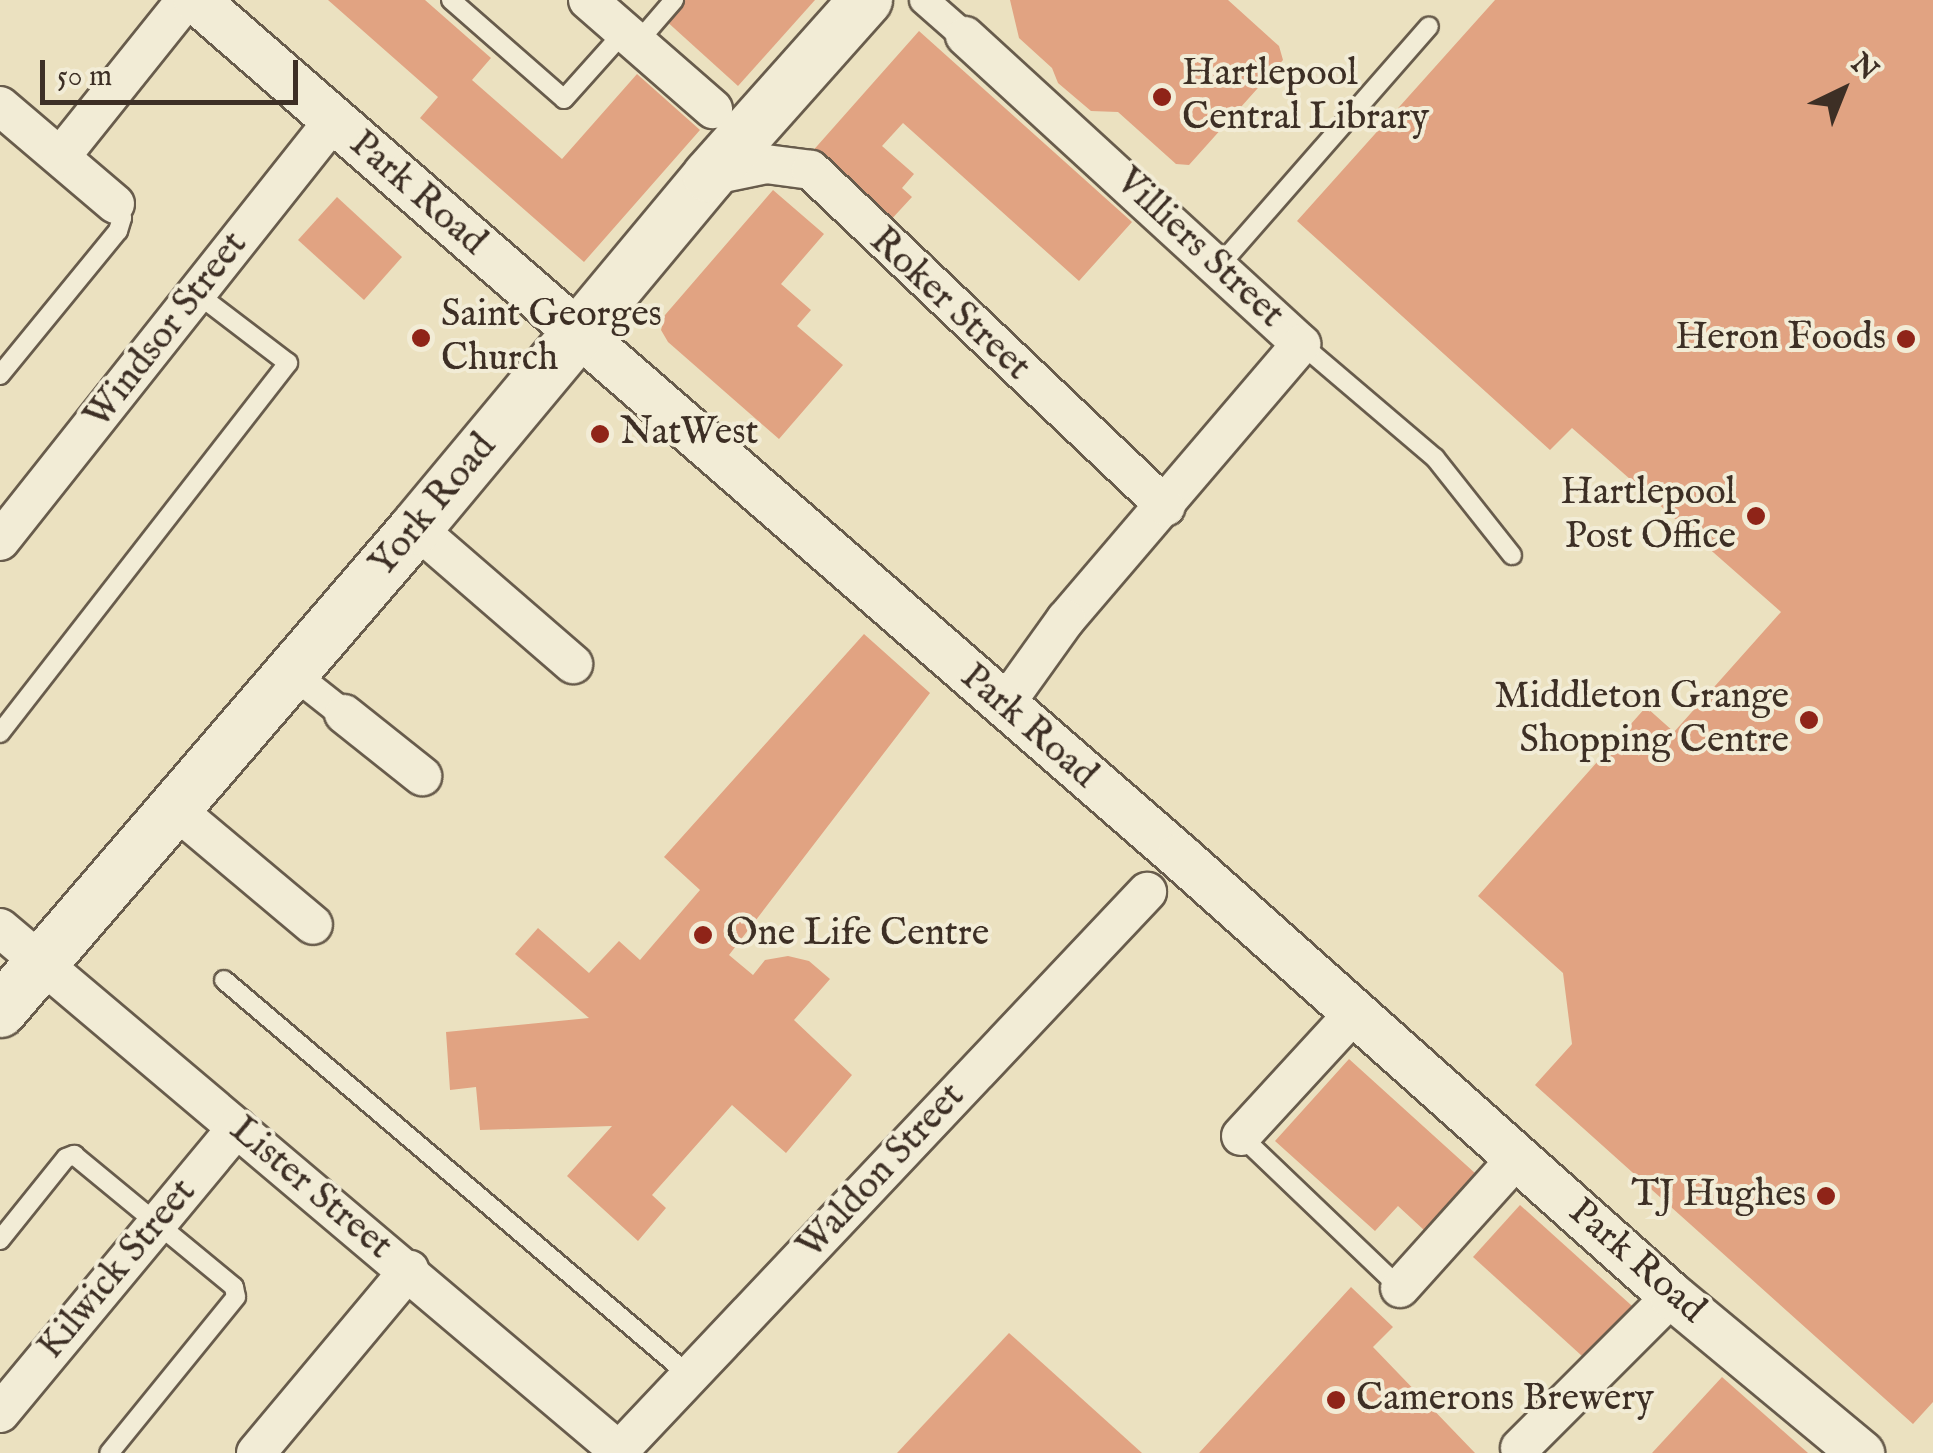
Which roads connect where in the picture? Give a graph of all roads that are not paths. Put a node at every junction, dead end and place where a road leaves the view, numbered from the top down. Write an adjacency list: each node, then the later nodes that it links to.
1 (186, 0): 14 (street)
2 (196, 0): 13 (street, Park Road)
3 (452, 0): 10 (lane)
4 (588, 0): 10 (street)
5 (674, 0): 10 (lane)
6 (866, 0): 15 (main road, York Road)
7 (924, 0): 9 (street)
8 (1429, 26): 17 (lane)
9 (965, 36): 17 (street, Villiers Street)
10 (630, 37): 12 (street)
11 (0, 106): 14 (street)
12 (713, 109)
13 (333, 121): 18 (street, Windsor Street); 19 (street, Park Road)
14 (61, 156): 16 (street)
15 (709, 176): 19 (main road, York Road); 22 (street, Roker Street)
16 (115, 204): 21 (lane)
17 (1220, 265): 20 (street, Villiers Street)
18 (196, 294): 24 (street, Windsor Street); 30 (lane)
19 (578, 334): 23 (main road, York Road); 28 (street, Park Road)
20 (1301, 344): 22 (street); 25 (lane, Villiers Street)
21 (0, 375)
22 (1166, 507): 28 (street)
23 (416, 528): 26 (street); 27 (main road, York Road)
24 (0, 541)
25 (1512, 555)
26 (574, 664)
27 (292, 673): 29 (street); 32 (main road, York Road)
28 (1003, 707): 39 (street, Park Road)
29 (344, 714): 31 (street)
30 (0, 734)
31 (422, 776)
32 (175, 809): 34 (street); 36 (main road, York Road)
33 (1147, 892): 48 (street, Waldon Street)
34 (313, 925)
35 (0, 928): 36 (street, Lister Street)
36 (41, 963): 38 (main road, York Road); 40 (street, Lister Street)
37 (224, 980): 48 (lane)
38 (0, 1011)
39 (1354, 1013): 41 (street); 42 (street, Park Road)
40 (236, 1128): 43 (street, Kilwick Street); 45 (street, Lister Street)
41 (1241, 1136): 46 (lane)
42 (1517, 1158): 46 (street); 47 (street, Park Road)
43 (158, 1223): 44 (lane); 49 (street, Kilwick Street); 52 (lane)
44 (0, 1240)
45 (408, 1270): 51 (street, Lister Street); 53 (street)
46 (1400, 1288)
47 (1672, 1296): 50 (street); 54 (street, Park Road)
48 (690, 1376): 51 (street, Waldon Street)
49 (0, 1413)
50 (1520, 1448)
51 (618, 1452)
52 (108, 1453)
53 (256, 1453)
54 (1860, 1453)

